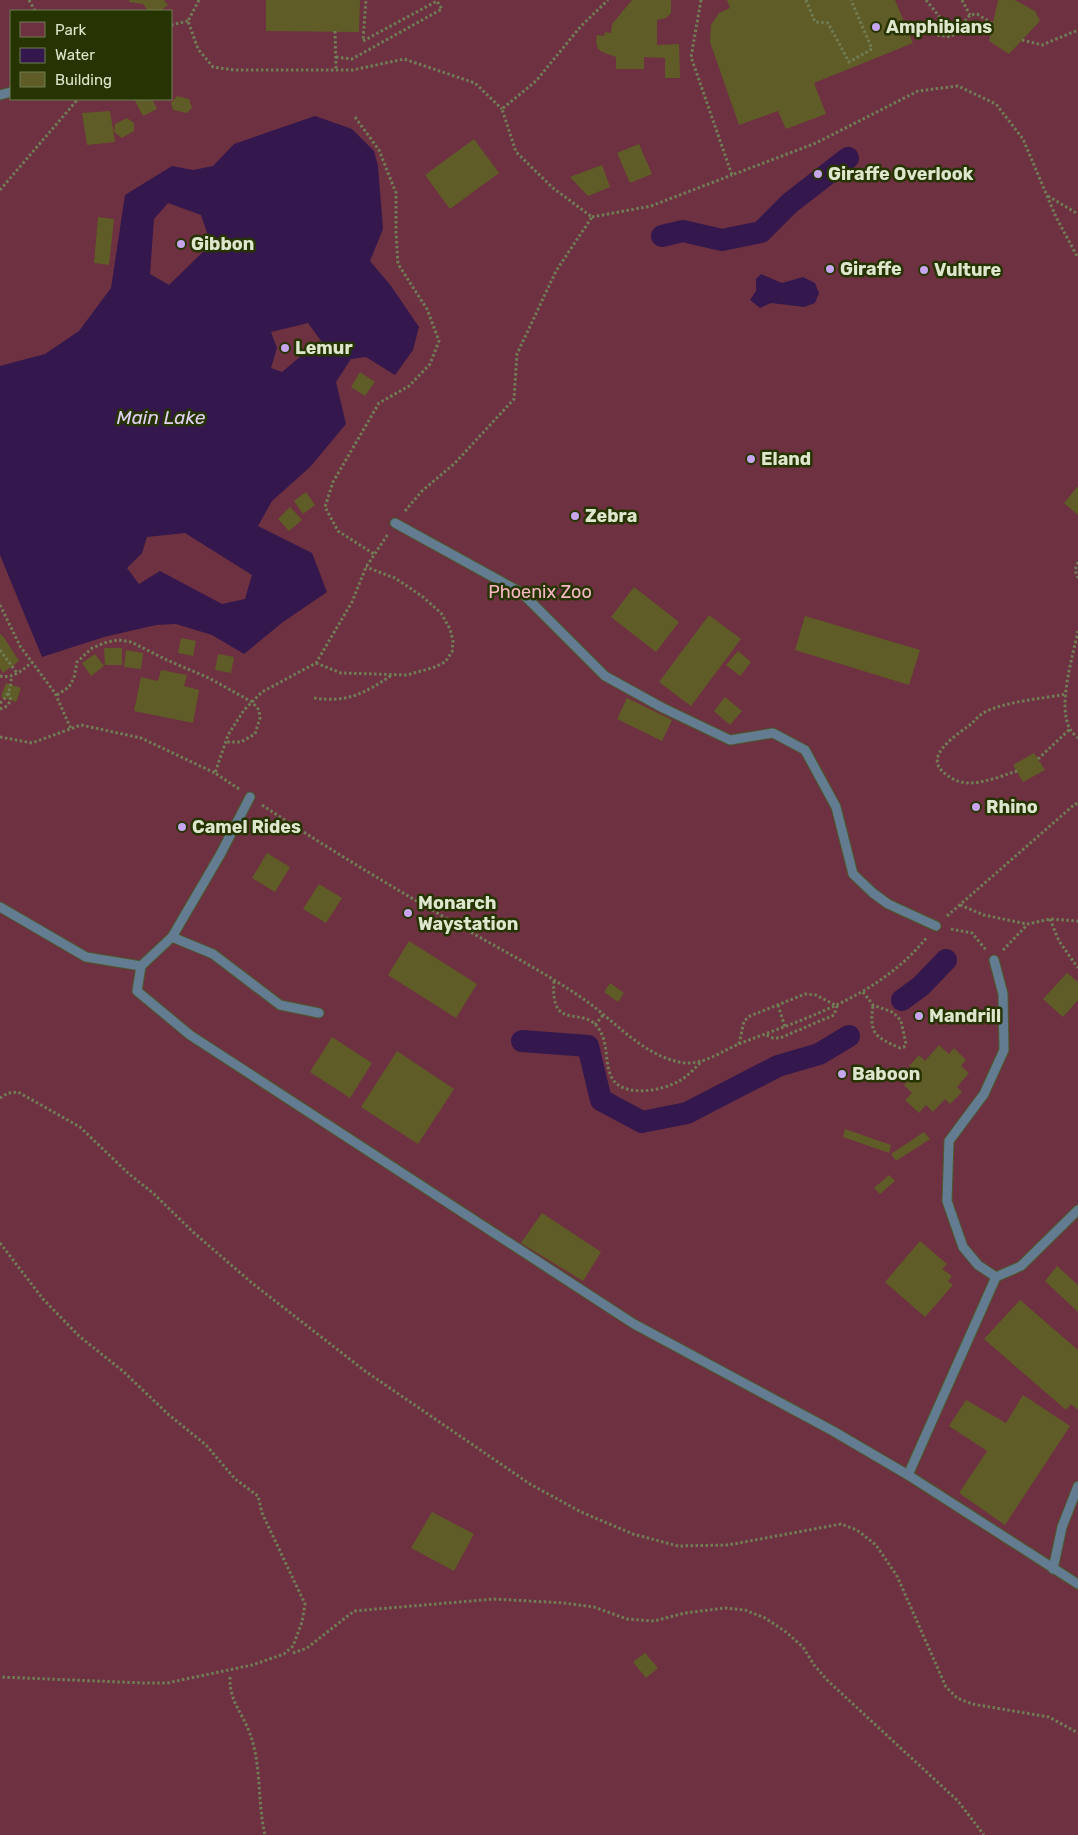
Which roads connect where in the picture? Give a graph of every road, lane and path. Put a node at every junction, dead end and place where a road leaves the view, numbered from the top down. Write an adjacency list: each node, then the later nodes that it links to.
1 (199, 0): 10 (path)
2 (366, 0): 16 (path)
3 (608, 0): 19 (path)
4 (701, 0): 21 (path)
5 (806, 0): 6 (path)
6 (851, 0)
7 (926, 0): 9 (path)
8 (962, 0): 9 (path)
9 (970, 15): 11 (path)
10 (188, 21): 12 (path); 17 (path)
11 (993, 24)
12 (172, 25)
13 (1078, 30): 15 (path)
14 (335, 32): 16 (path)
15 (1022, 40)
16 (336, 57): 17 (path)
17 (336, 70): 19 (path)
18 (77, 100): 22 (path)
19 (502, 109): 25 (path)
20 (354, 117): 28 (path)
21 (732, 175): 23 (path); 25 (path)
22 (0, 190)
23 (1047, 195): 24 (path); 26 (path)
24 (1078, 214)
25 (592, 217): 27 (path)
26 (1078, 258)
27 (395, 523): 28 (path); 63 (lane)
28 (374, 554): 30 (path)
29 (1078, 562): 31 (path)
30 (366, 567): 36 (path); 38 (path)
31 (1078, 578)
32 (0, 605): 35 (path)
33 (1078, 631): 42 (path)
34 (0, 650): 37 (path)
35 (32, 662): 37 (path); 43 (path)
36 (316, 662): 38 (path); 45 (path)
37 (17, 673): 40 (path)
38 (392, 674): 44 (path)
39 (0, 676): 40 (path)
40 (11, 676): 41 (path)
41 (8, 692): 46 (path); 47 (path)
42 (1066, 694): 49 (path); 54 (path)
43 (57, 695): 45 (path); 48 (path)
44 (314, 698)
45 (252, 702): 52 (path); 52 (path)
46 (0, 703)
47 (0, 709)
48 (71, 729): 50 (path); 55 (path)
49 (1070, 730): 51 (path); 53 (path)
50 (0, 738)
51 (1078, 738)
52 (226, 742): 55 (path)
53 (1038, 759)
54 (1016, 771)
55 (215, 773): 56 (path)
56 (250, 797): 64 (lane); 68 (path)
57 (1078, 804): 58 (path)
58 (960, 905): 62 (path); 63 (path)
59 (0, 907): 66 (lane)
60 (1050, 919): 61 (path); 62 (path); 67 (path)
61 (1078, 921)
62 (1028, 924): 65 (path)
63 (936, 926): 65 (path); 69 (path)
64 (172, 937): 66 (lane); 73 (lane)
65 (994, 960): 83 (lane)
66 (140, 966): 84 (lane)
67 (1078, 968)
68 (554, 981): 74 (path); 75 (path)
69 (863, 992): 71 (path); 72 (path)
70 (778, 1005): 72 (path); 76 (path); 78 (path)
71 (873, 1005): 71 (path)
72 (837, 1006): 76 (path); 77 (path)
73 (319, 1013)
74 (603, 1015): 75 (path); 79 (path)
75 (595, 1025): 79 (path)
76 (785, 1027): 77 (path)
77 (765, 1034): 78 (path)
78 (739, 1044): 79 (path)
79 (702, 1061)
80 (0, 1098): 91 (path)
81 (1078, 1210): 83 (lane)
82 (0, 1243): 89 (path)
83 (996, 1277): 84 (lane)
84 (908, 1475): 86 (lane)
85 (1078, 1486): 86 (lane)
86 (1053, 1569): 87 (lane)
87 (1078, 1584)
88 (293, 1653): 93 (path)
89 (0, 1677)
90 (230, 1677): 92 (path)
91 (1078, 1733)
92 (265, 1835)
93 (984, 1835)

